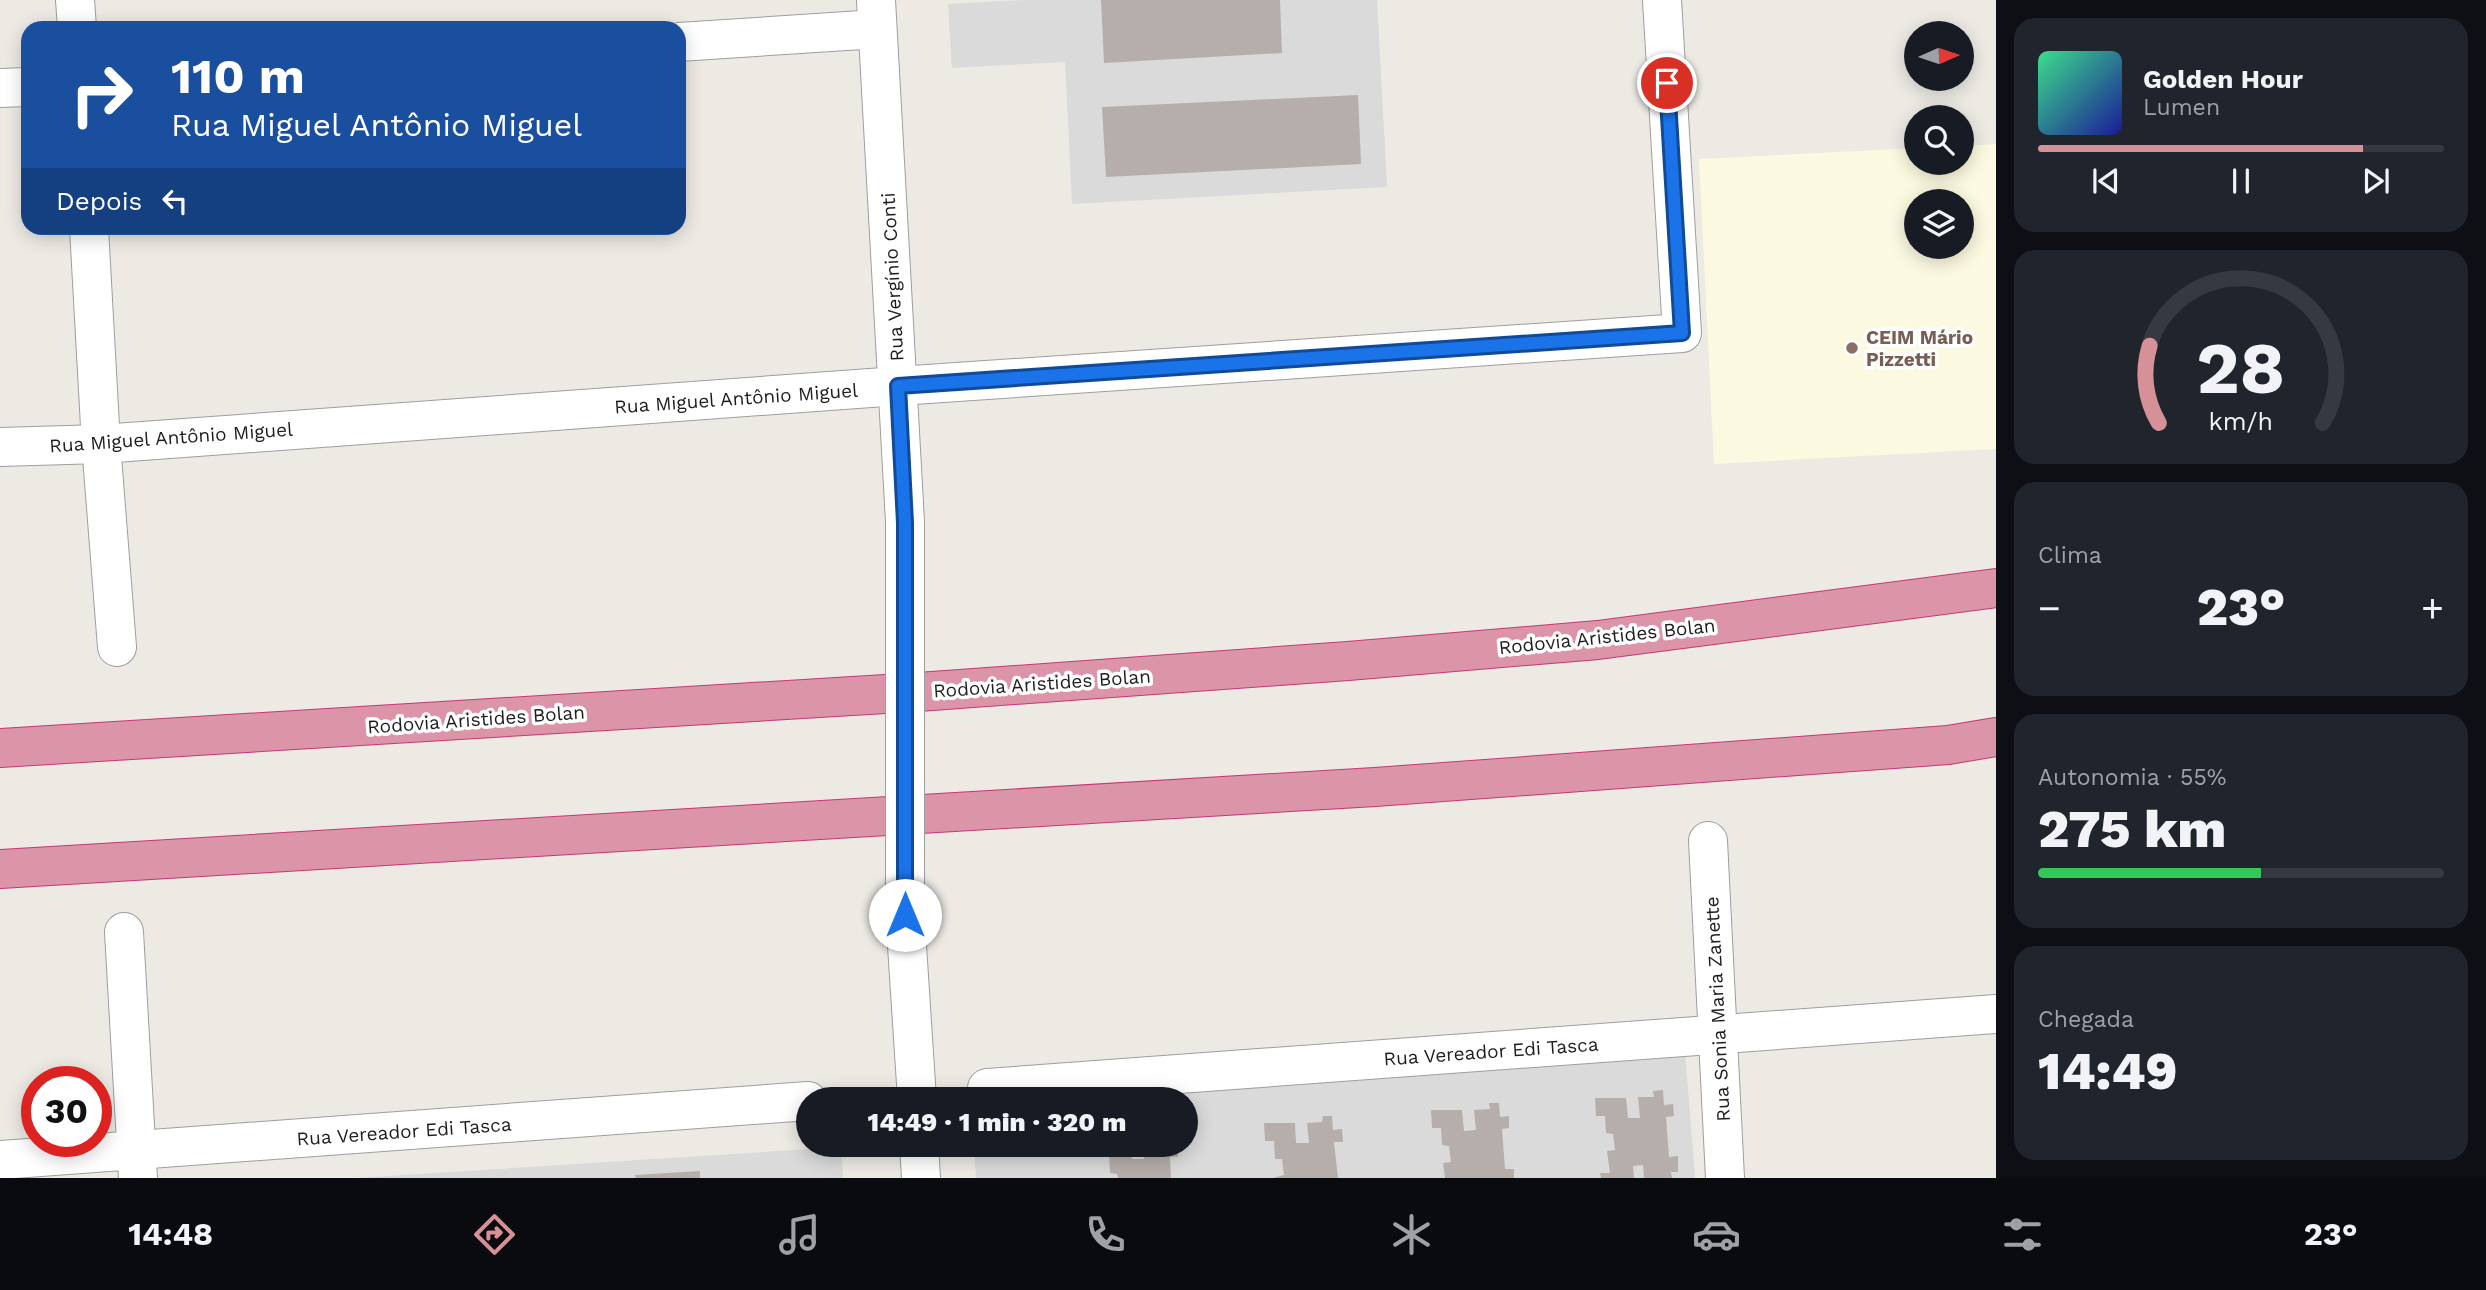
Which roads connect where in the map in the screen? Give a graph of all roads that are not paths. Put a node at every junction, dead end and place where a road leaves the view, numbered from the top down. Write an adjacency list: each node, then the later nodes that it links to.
1 (75, 0): 4 (street)
2 (1662, 0): 9 (street, Rua Miguel Antônio Miguel)
3 (877, 14): 5 (street); 9 (street, Rua Vergínio Conti)
4 (76, 21)
5 (686, 41)
6 (21, 87): 7 (street)
7 (0, 88)
8 (89, 235): 10 (street)
9 (898, 386): 10 (street, Rua Miguel Antônio Miguel); 21 (street, Rua Vergínio Conti, bridge)
10 (102, 443): 11 (street, Rua Miguel Antônio Miguel); 13 (street)
11 (0, 447)
12 (1996, 588): 15 (highway, Rodovia Aristides Bolan)
13 (117, 647)
14 (1996, 737): 17 (highway)
15 (0, 748)
16 (1708, 841): 20 (street, Rua Sonia Maria Zanette)
17 (0, 869)
18 (124, 932): 26 (street)
19 (1996, 1014): 20 (street, Rua Vereador Edi Tasca)
20 (1718, 1034): 22 (street, Rua Vereador Edi Tasca); 28 (street, Rua Sonia Maria Zanette)
21 (915, 1087)
22 (1001, 1087)
23 (796, 1102): 26 (street, Rua Vereador Edi Tasca)
24 (920, 1157): 27 (street)
25 (0, 1160): 26 (street, Rua Vereador Edi Tasca)
26 (137, 1164)
27 (921, 1178)
28 (1725, 1178)

